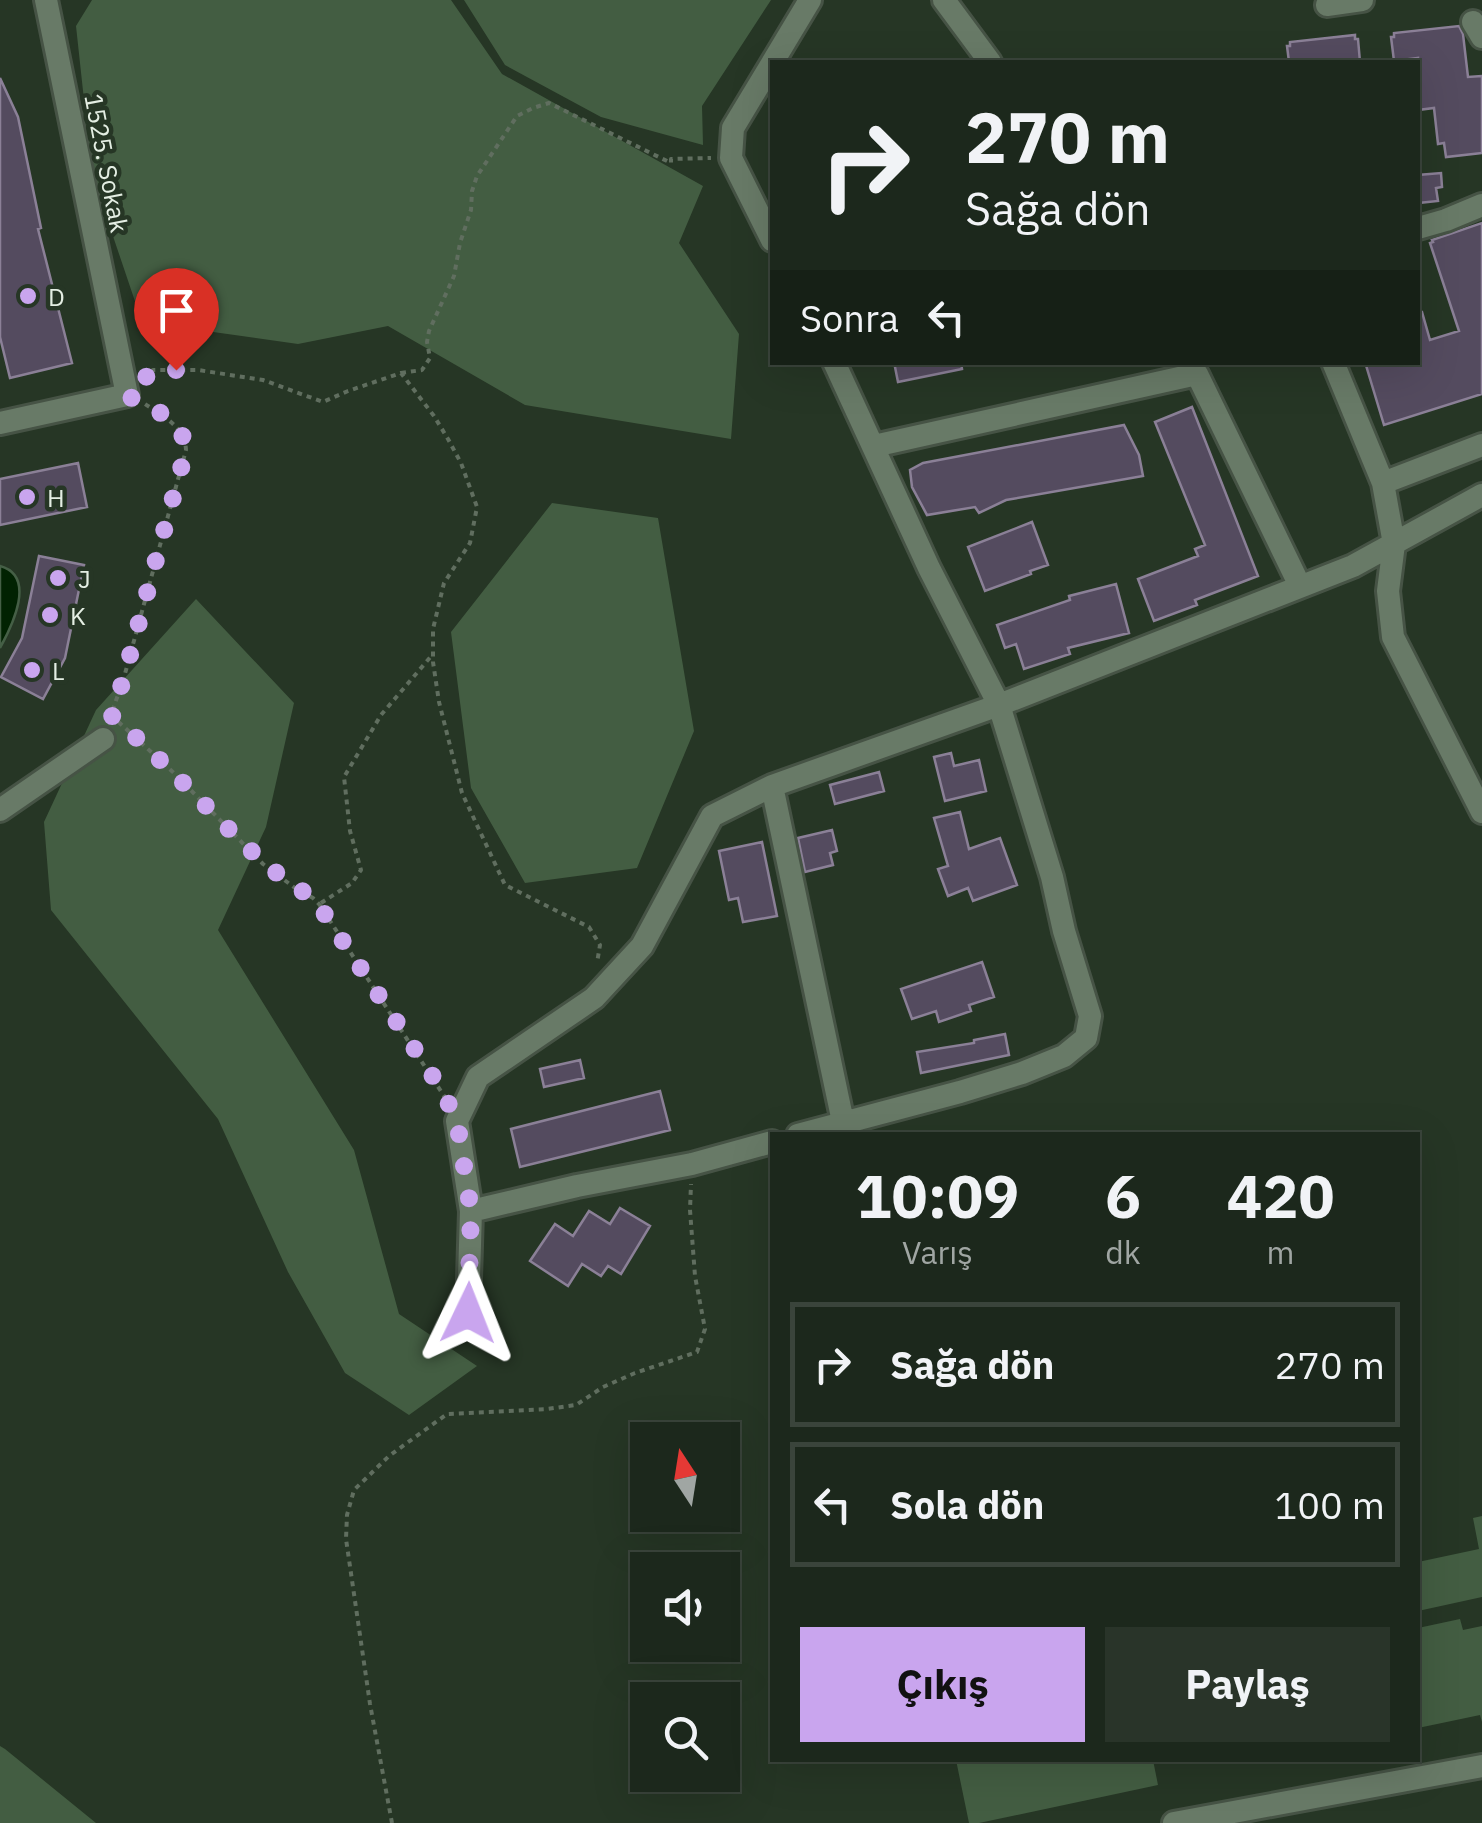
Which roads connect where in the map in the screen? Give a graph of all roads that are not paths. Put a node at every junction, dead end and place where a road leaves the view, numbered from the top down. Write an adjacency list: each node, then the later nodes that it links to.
1 (46, 0): 15 (street, 1525. Sokak)
2 (810, 0): 6 (street)
3 (944, 0): 7 (street)
4 (1362, 0): 5 (street)
5 (1327, 5)
6 (773, 60)
7 (989, 60)
8 (770, 66): 11 (street)
9 (1482, 205): 10 (street)
10 (1420, 227)
11 (770, 236)
12 (835, 365): 17 (street)
13 (1334, 365): 18 (street)
14 (1195, 368): 17 (street); 21 (street)
15 (0, 423)
16 (1482, 445): 18 (street)
17 (874, 446): 22 (street)
18 (1383, 483): 20 (street)
19 (1482, 495): 20 (street)
20 (1394, 544): 21 (street); 26 (street)
21 (1300, 586): 22 (street)
22 (998, 705): 24 (street); 27 (street)
23 (102, 739): 25 (street)
24 (772, 786): 27 (street); 30 (street)
25 (0, 810)
26 (1482, 812)
27 (843, 1122): 28 (street)
28 (808, 1132)
29 (770, 1143): 30 (street)
30 (471, 1211): 31 (street)
31 (468, 1313)
32 (1482, 1766): 33 (street)
33 (1174, 1823)

